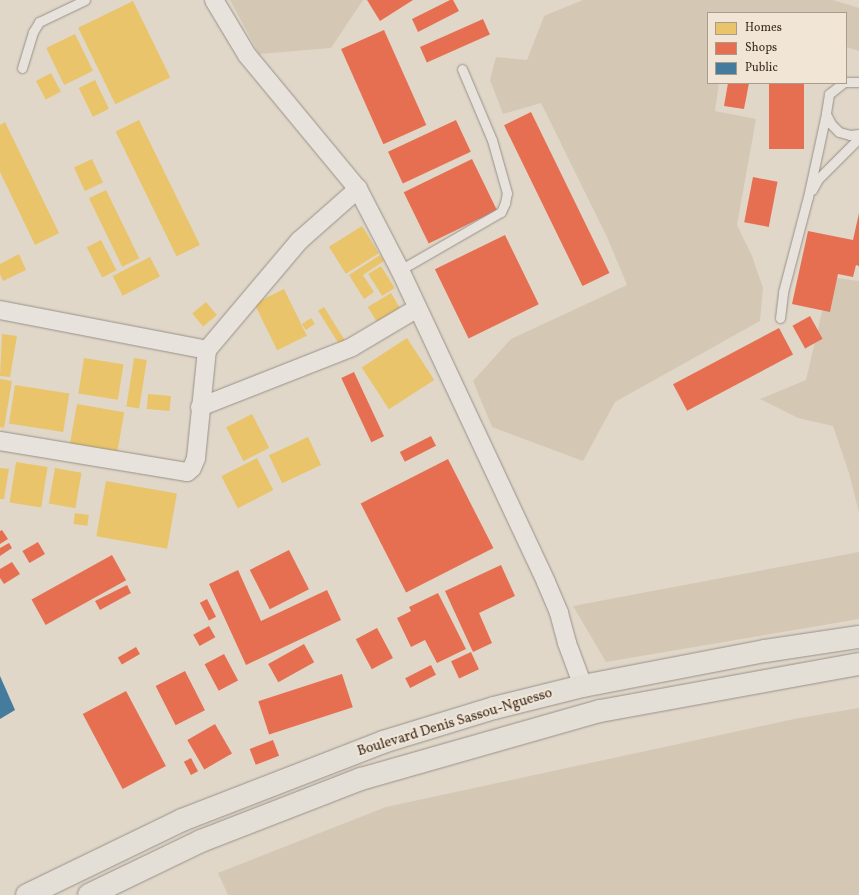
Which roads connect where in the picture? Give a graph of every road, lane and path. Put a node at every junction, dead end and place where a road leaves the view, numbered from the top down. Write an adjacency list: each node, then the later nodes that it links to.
1 (85, 0): 3 (lane)
2 (214, 0): 11 (street)
3 (22, 68)
4 (462, 69): 13 (lane)
5 (847, 82): 6 (lane)
6 (859, 82)
7 (842, 84): 8 (lane)
8 (826, 114): 9 (lane); 12 (lane)
9 (859, 134)
10 (859, 138): 12 (lane)
11 (358, 189): 13 (street); 17 (street)
12 (808, 197): 16 (lane)
13 (400, 270): 14 (street)
14 (416, 309): 18 (street); 22 (street)
15 (0, 310): 17 (street)
16 (780, 318)
17 (207, 350): 18 (street)
18 (200, 407): 19 (street)
19 (0, 441)
20 (859, 637): 22 (main road, Boulevard Denis Sassou-Nguesso)
21 (859, 664): 24 (main road, Boulevard Denis Sassou-Nguesso)
22 (583, 686): 23 (main road, Boulevard Denis Sassou-Nguesso)
23 (27, 895)
24 (89, 895)

